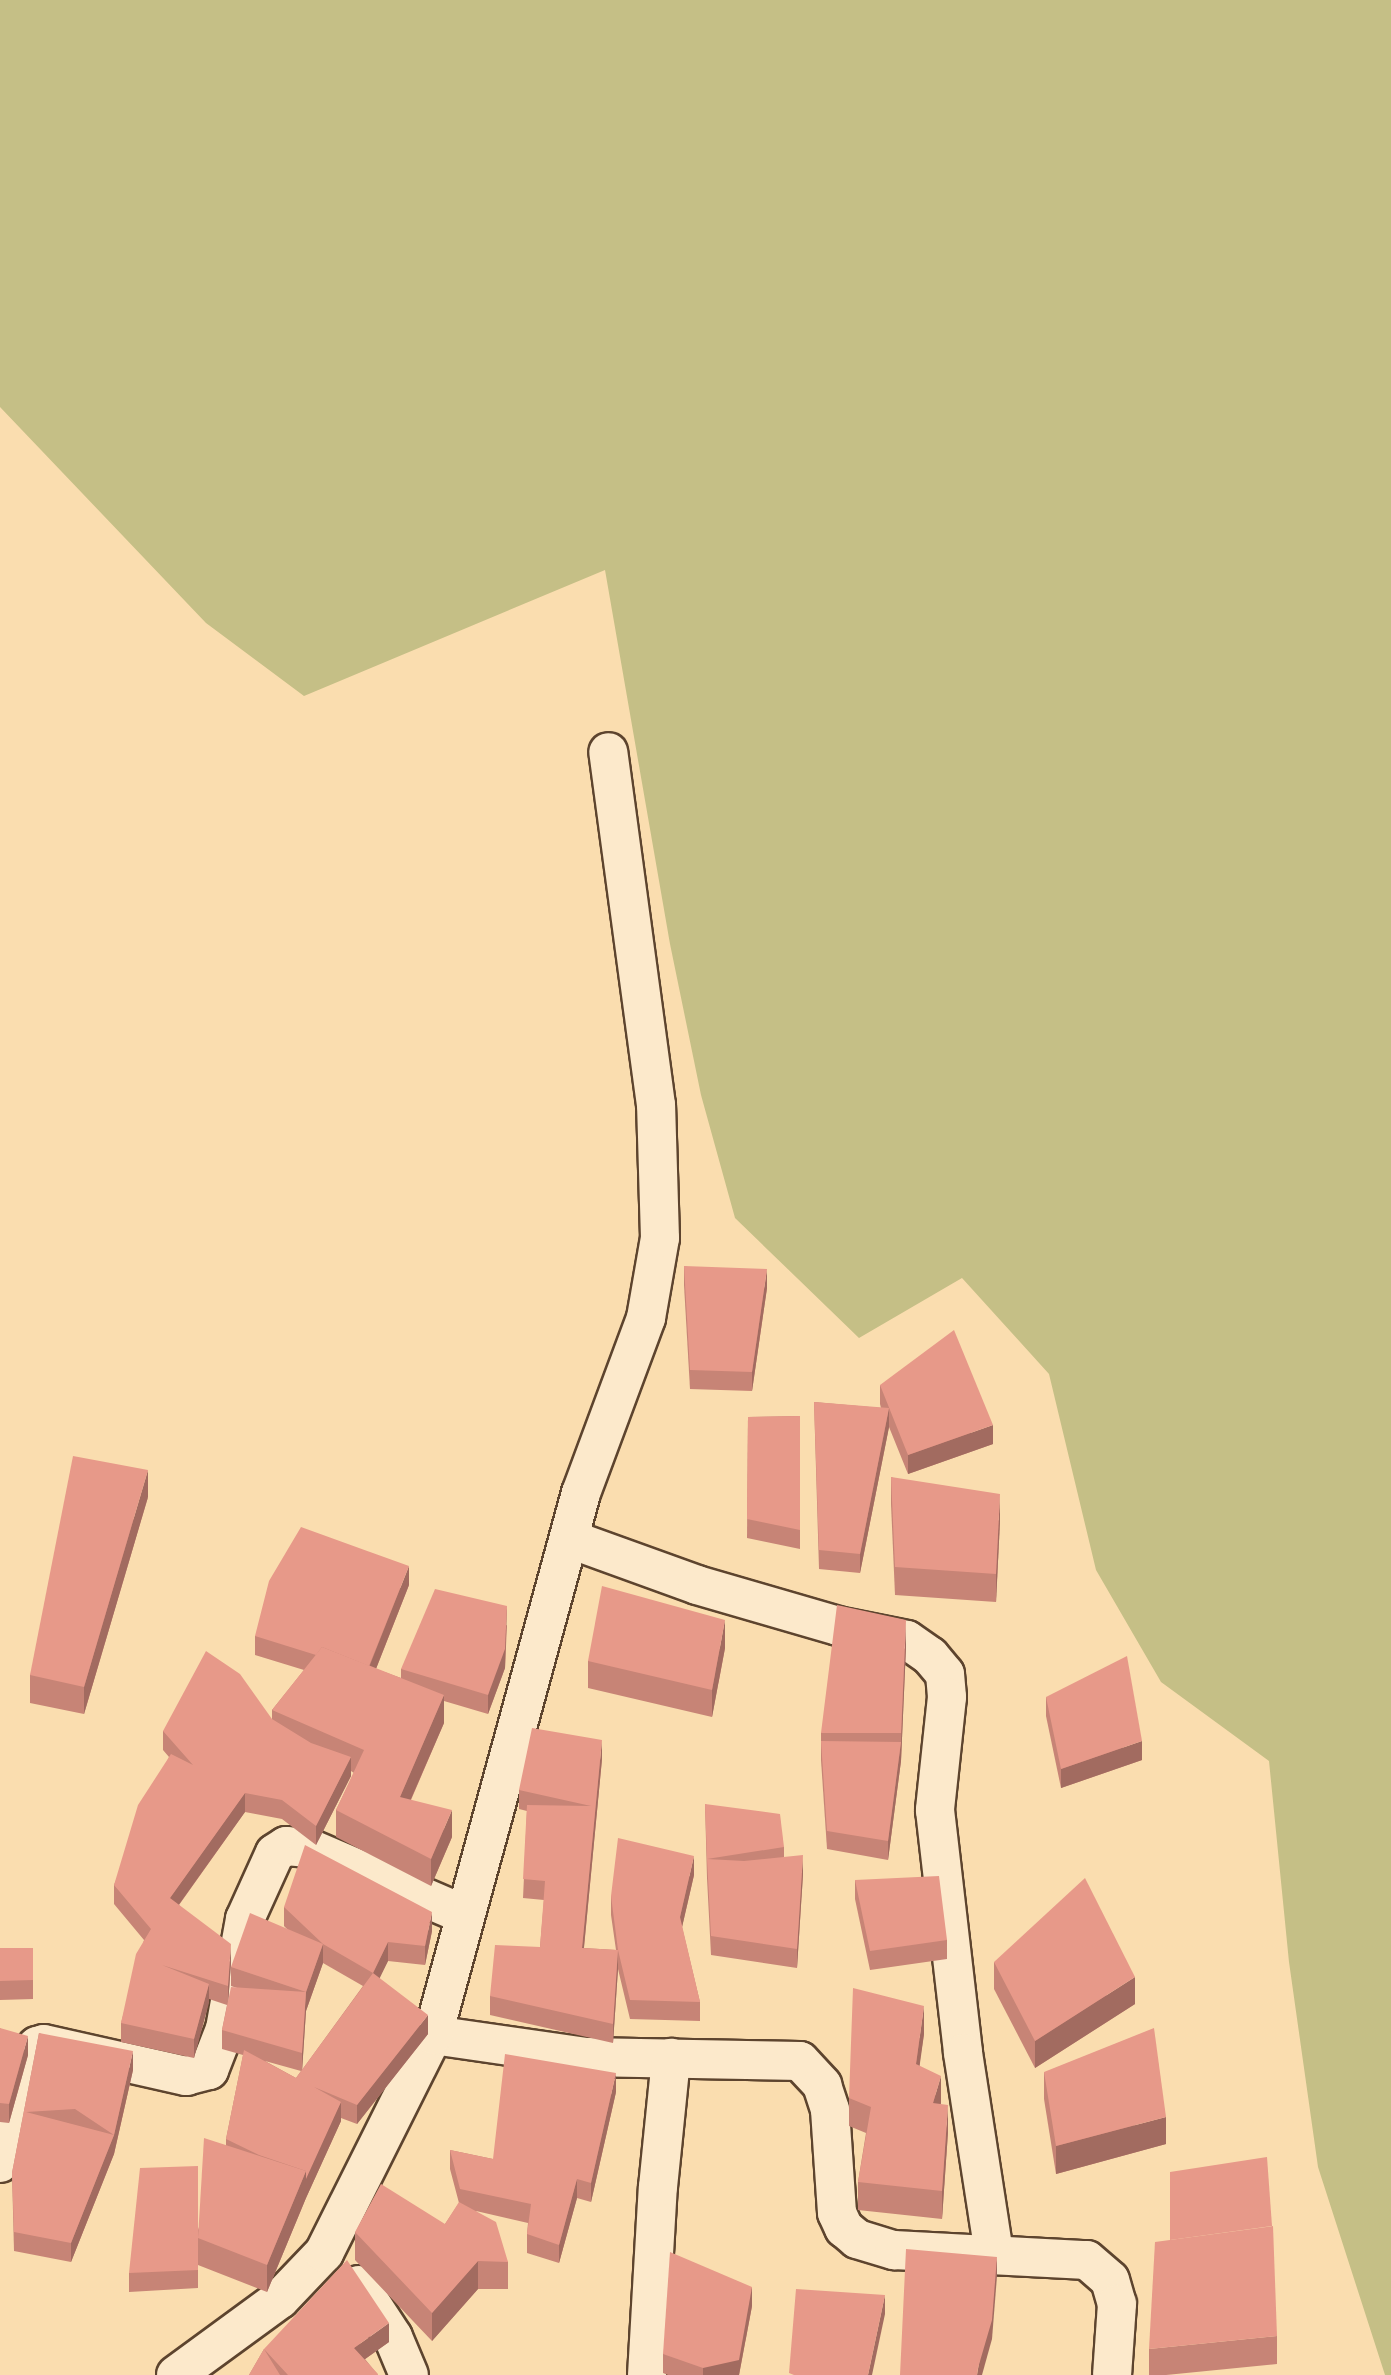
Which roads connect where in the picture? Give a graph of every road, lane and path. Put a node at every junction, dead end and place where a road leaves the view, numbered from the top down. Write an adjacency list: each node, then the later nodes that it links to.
1 (608, 752): 2 (street)
2 (570, 1539): 3 (street); 8 (street)
3 (463, 1914): 4 (street); 6 (street)
4 (433, 2035): 5 (street); 7 (street)
5 (671, 2058): 8 (street); 11 (street)
6 (0, 2163)
7 (324, 2253): 9 (street); 10 (street)
8 (993, 2254): 12 (street)
9 (176, 2375)
10 (408, 2375)
11 (647, 2375)
12 (1112, 2375)

